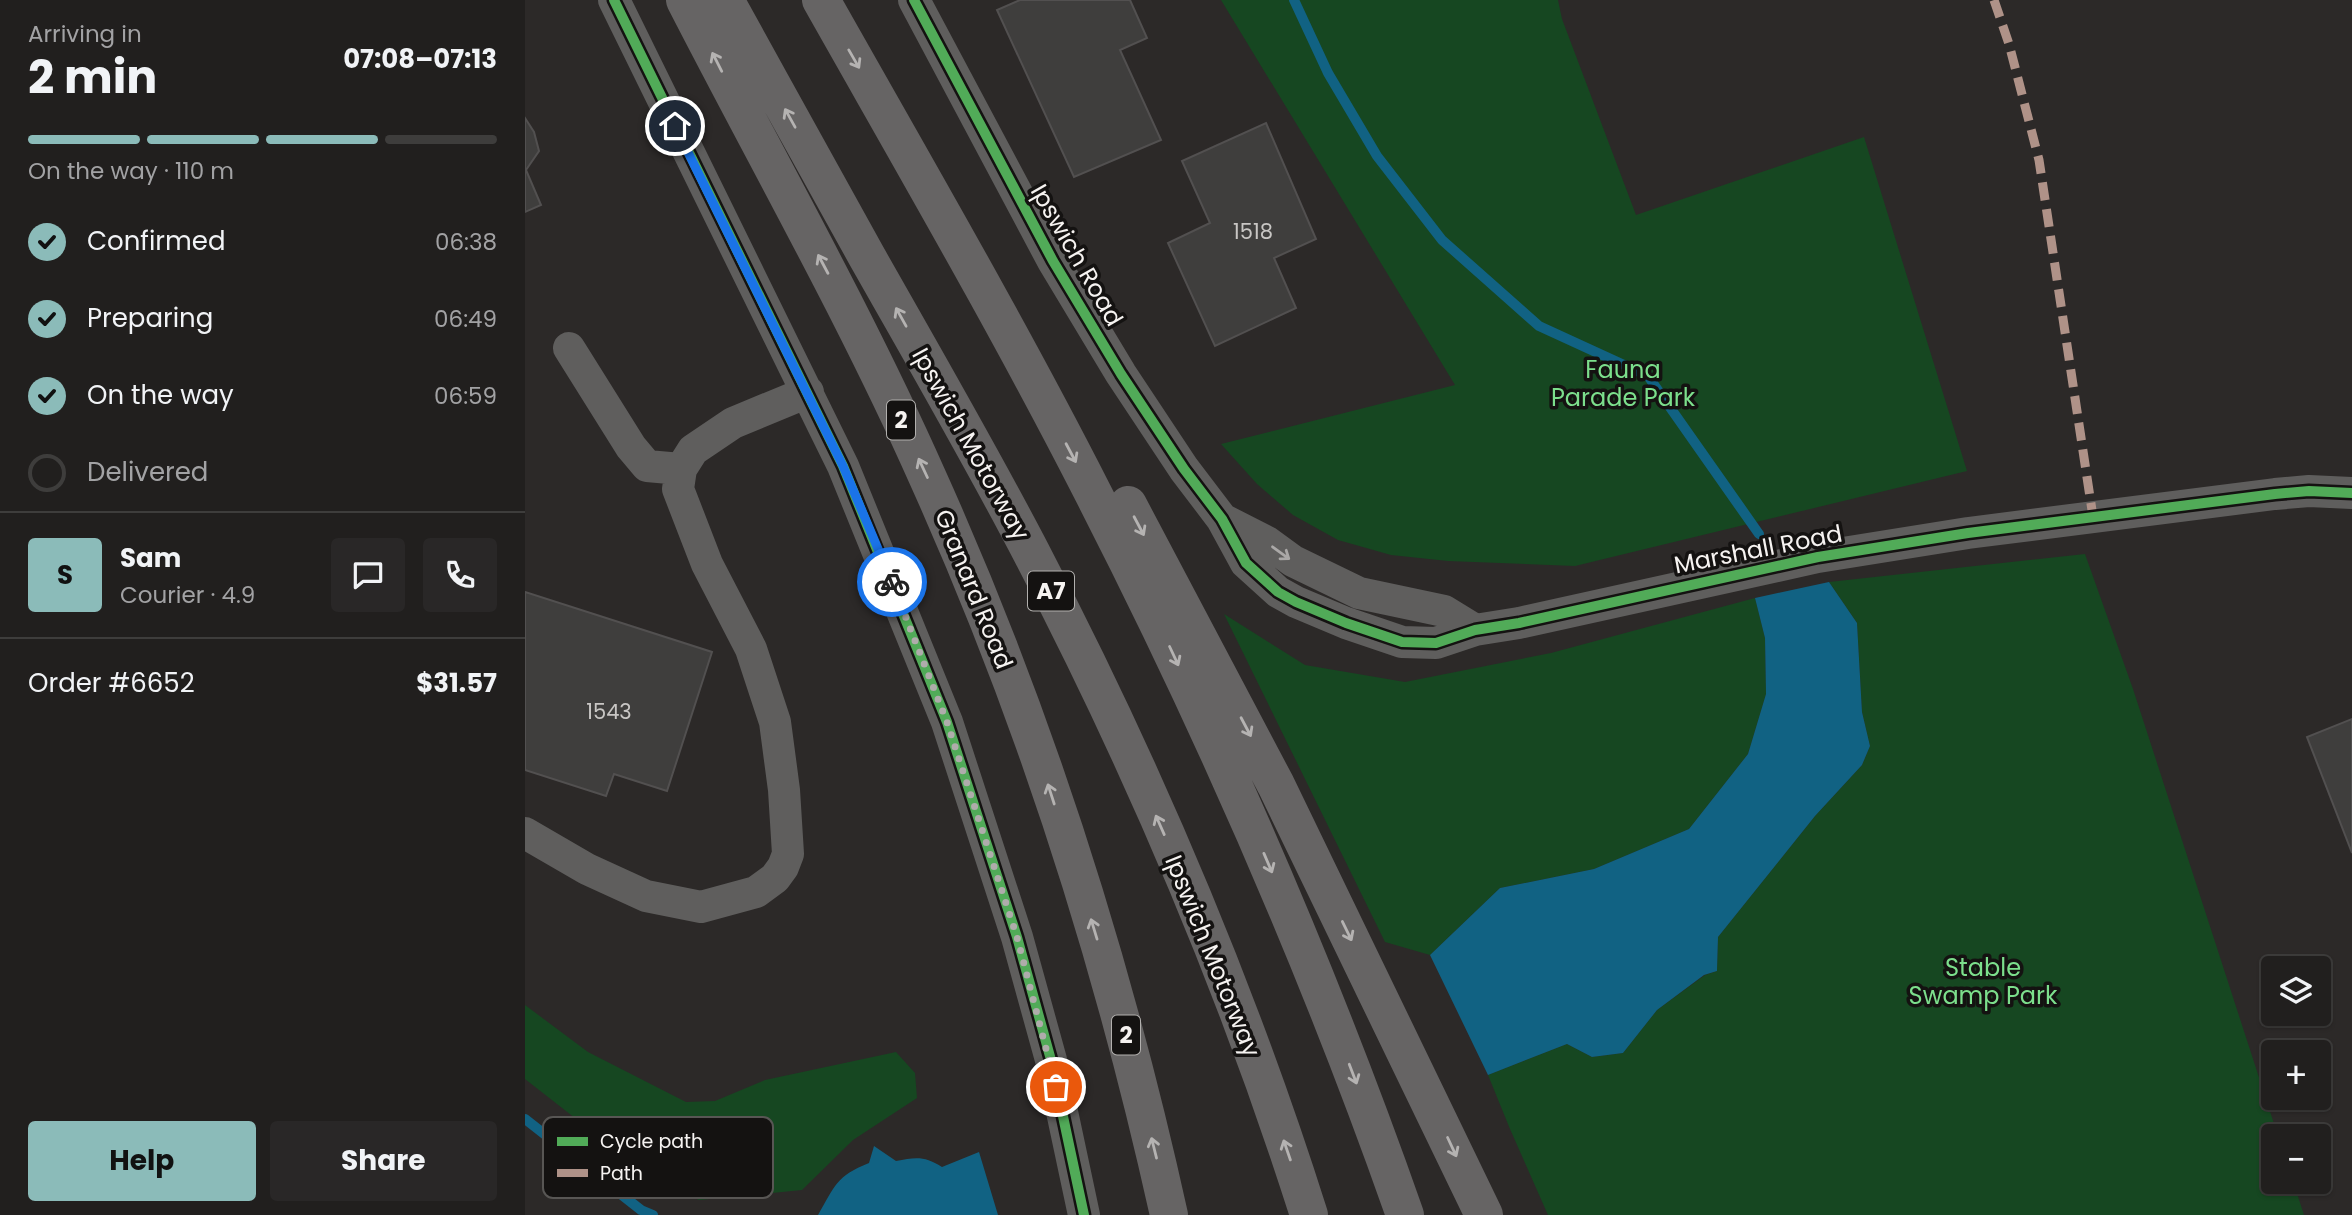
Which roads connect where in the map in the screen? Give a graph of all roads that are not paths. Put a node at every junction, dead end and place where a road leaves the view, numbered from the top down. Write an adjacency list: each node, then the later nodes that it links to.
1 (614, 0): 8 (street)
2 (685, 0): 14 (highway, Granard Road / 2, one-way to 2)
3 (725, 0): 15 (highway, Ipswich Motorway / A7, one-way to 3)
4 (821, 0): 6 (highway, one-way to 6)
5 (914, 0): 11 (street, Ipswich Road)
6 (946, 220): 16 (highway, one-way to 16); 17 (highway, one-way to 17)
7 (569, 348): 9 (street)
8 (808, 392): 9 (street); 13 (street)
9 (681, 468): 12 (street)
10 (2352, 493): 11 (street, Marshall Road)
11 (1222, 519)
12 (525, 834)
13 (1084, 1215)
14 (1169, 1215)
15 (1309, 1215)
16 (1405, 1215)
17 (1484, 1215)

